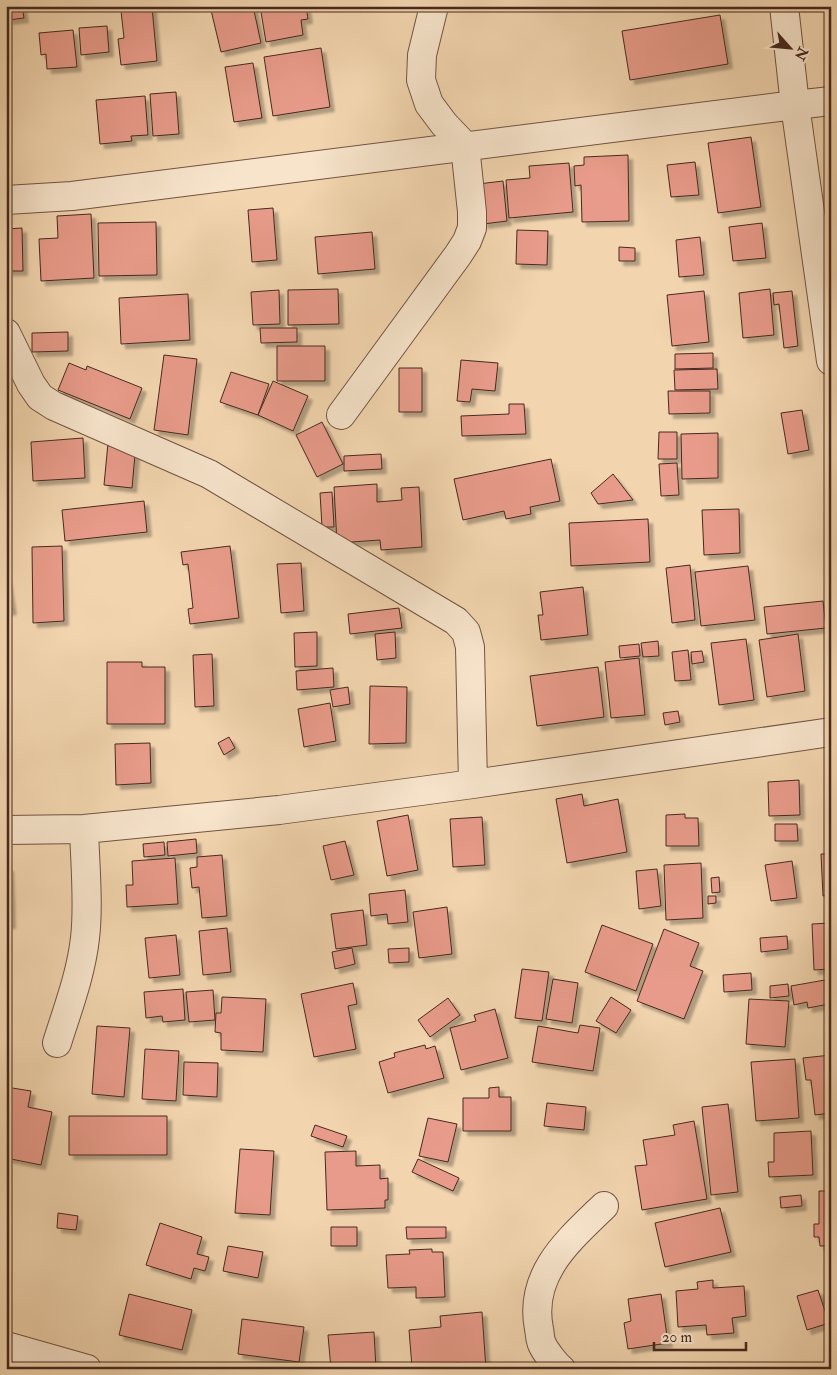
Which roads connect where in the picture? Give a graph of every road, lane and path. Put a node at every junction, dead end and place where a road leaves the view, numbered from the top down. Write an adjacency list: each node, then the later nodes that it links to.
1 (434, 6): 5 (street)
2 (784, 6): 4 (street)
3 (831, 102): 4 (street)
4 (795, 105): 5 (street); 8 (street)
5 (465, 146): 6 (street); 9 (street)
6 (6, 200)
7 (6, 333): 11 (street)
8 (831, 361)
9 (340, 415)
10 (831, 732): 11 (street)
11 (473, 784): 12 (street)
12 (84, 829): 13 (street); 14 (street)
13 (6, 830)
14 (57, 1043)
15 (604, 1206): 18 (street)
16 (6, 1346): 17 (street)
17 (87, 1369)
18 (560, 1369)

